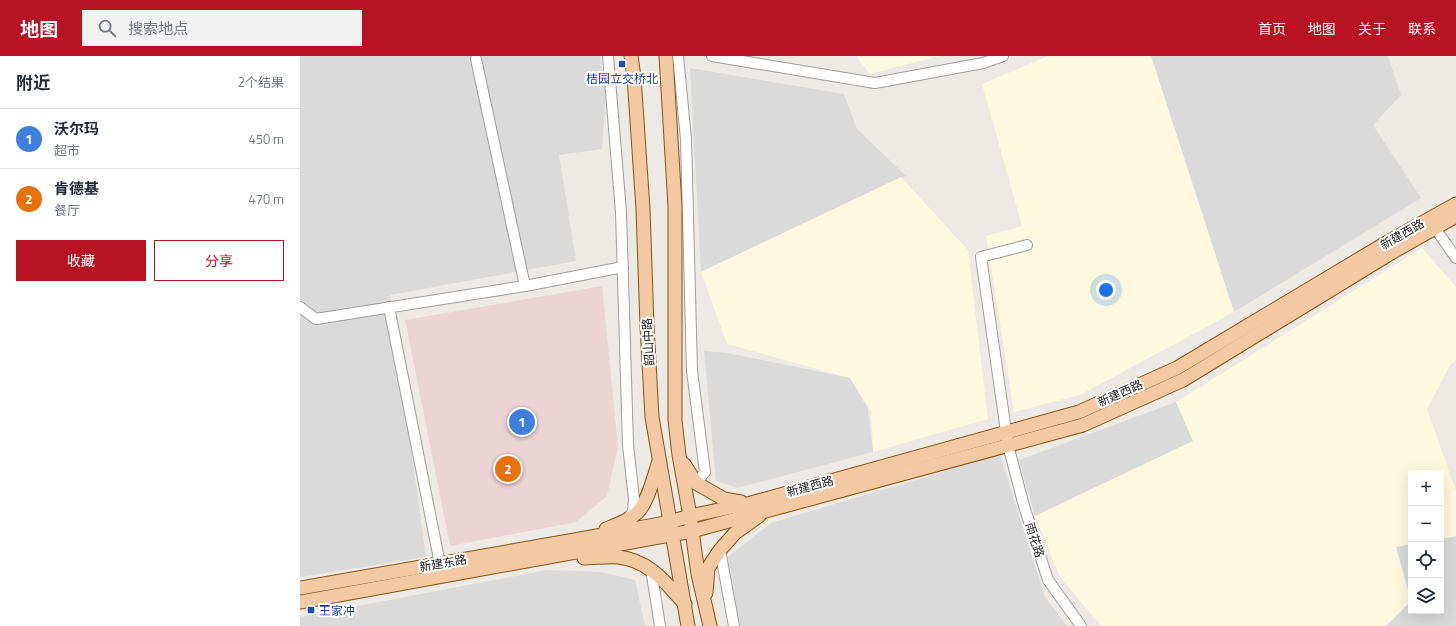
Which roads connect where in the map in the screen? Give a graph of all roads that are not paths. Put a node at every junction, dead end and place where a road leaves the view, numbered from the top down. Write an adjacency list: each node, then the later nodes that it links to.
1 (608, 56): 13 (street)
2 (631, 56): 20 (main road, 韶山中路)
3 (666, 56): 19 (main road)
4 (678, 56): 21 (street)
5 (712, 56): 6 (street)
6 (1003, 56)
7 (476, 59): 14 (street)
8 (1456, 204): 17 (main road, 新建西路)
9 (1456, 216): 10 (main road, 新建西路)
10 (1435, 228): 12 (street); 18 (main road, 新建西路)
11 (1027, 245): 17 (street, 雨花路)
12 (1456, 258)
13 (623, 267): 14 (street); 25 (street)
14 (525, 286): 16 (street)
15 (300, 307): 16 (street)
16 (389, 308): 32 (street)
17 (1006, 432): 18 (street, 雨花路); 22 (main road, 新建西路)
18 (1008, 445): 23 (main road, 新建西路); 42 (street, 雨花路)
19 (679, 455): 21 (main road); 24 (main road)
20 (660, 461): 25 (main road); 26 (main road, 韶山中路)
21 (696, 484): 22 (main road)
22 (750, 503): 24 (main road, 新建西路)
23 (767, 511): 27 (main road, 新建西路); 30 (main road)
24 (690, 516): 26 (main road, 新建西路); 27 (main road)
25 (625, 520): 29 (main road)
26 (670, 522): 28 (main road, 韶山中路); 29 (main road, 新建西路)
27 (692, 531): 28 (main road, 新建西路); 37 (main road)
28 (673, 535): 31 (main road, 新建西路); 36 (main road, 韶山中路)
29 (586, 538): 32 (main road, 新建东路)
30 (720, 550): 37 (main road); 41 (street)
31 (544, 558): 33 (main road); 35 (main road, 新建东路)
32 (440, 564): 34 (main road, 新建东路)
33 (651, 569): 36 (main road); 38 (street)
34 (300, 588)
35 (300, 602)
36 (685, 604): 39 (main road, 韶山中路)
37 (704, 604): 40 (main road)
38 (660, 626)
39 (688, 626)
40 (710, 626)
41 (734, 626)
42 (1081, 626)

